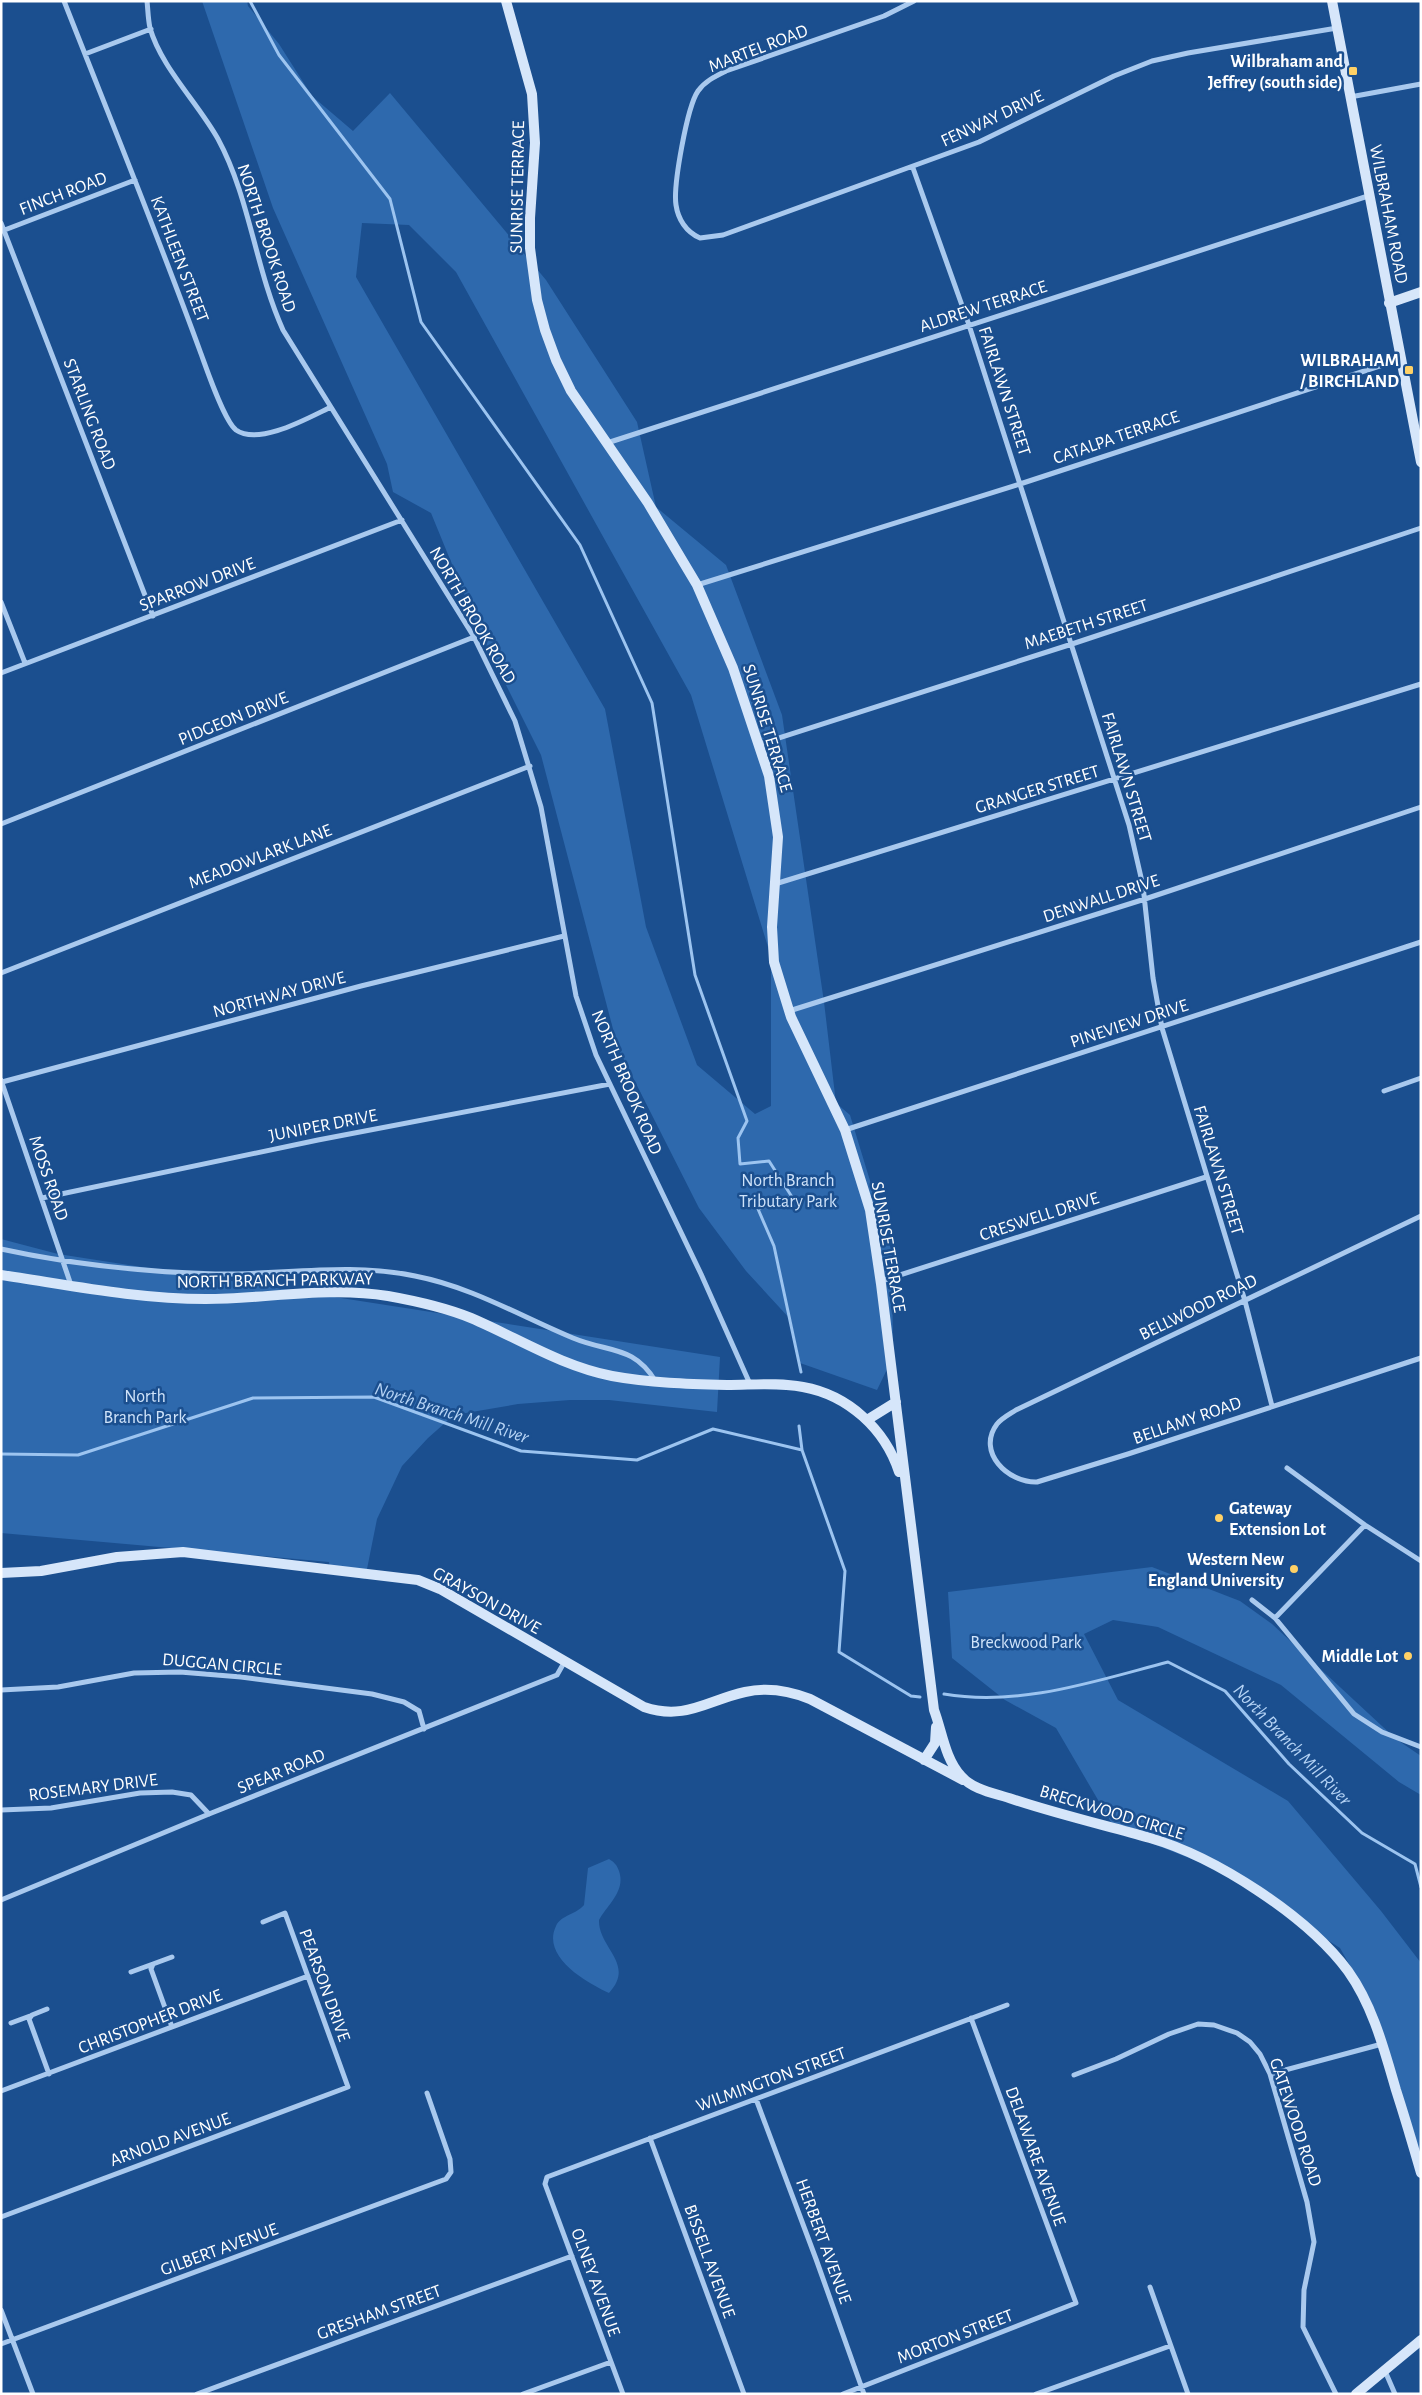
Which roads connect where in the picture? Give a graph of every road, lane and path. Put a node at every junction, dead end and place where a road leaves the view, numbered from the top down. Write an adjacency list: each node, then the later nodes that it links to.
1 (64, 1): 8 (street, KATHLEEN STREET)
2 (147, 1): 7 (street, NORTH BROOK ROAD)
3 (506, 1): 23 (street, SUNRISE TERRACE)
4 (914, 1): 14 (street, MARTEL ROAD)
5 (1332, 1): 6 (street, WILBRAHAM ROAD)
6 (1337, 28): 10 (street, WILBRAHAM ROAD); 11 (street, FENWAY DRIVE)
7 (151, 29): 8 (street); 21 (street, NORTH BROOK ROAD)
8 (85, 54): 12 (street, KATHLEEN STREET)
9 (1421, 84): 10 (street)
10 (1350, 97): 13 (street, WILBRAHAM ROAD)
11 (913, 168): 14 (street, FENWAY DRIVE); 19 (street, FAIRLAWN STREET)
12 (135, 180): 16 (street, FINCH ROAD); 21 (street, KATHLEEN STREET)
13 (1368, 196): 18 (street, WILBRAHAM ROAD); 19 (street, ALDREW TERRACE)
14 (676, 208)
15 (1, 223): 16 (street, STARLING ROAD)
16 (3, 230): 30 (street, STARLING ROAD)
17 (1421, 292): 18 (street)
18 (1389, 303): 20 (street, WILBRAHAM ROAD)
19 (969, 325): 23 (street, ALDREW TERRACE); 25 (street, FAIRLAWN STREET)
20 (1401, 359): 22 (street, WILBRAHAM ROAD); 25 (street, CATALPA TERRACE)
21 (331, 407): 26 (street, NORTH BROOK ROAD)
22 (1417, 420): 24 (street, WILBRAHAM ROAD)
23 (606, 443): 28 (street, SUNRISE TERRACE)
24 (1421, 462)
25 (1020, 484): 28 (street, CATALPA TERRACE); 32 (street, FAIRLAWN STREET)
26 (402, 520): 30 (street, SPARROW DRIVE); 31 (street, NORTH BROOK ROAD)
27 (1421, 528): 32 (street, MAEBETH STREET)
28 (697, 586): 36 (street, SUNRISE TERRACE)
29 (1, 602): 33 (street)
30 (153, 616): 33 (street, SPARROW DRIVE)
31 (474, 637): 37 (street, NORTH BROOK ROAD); 40 (street, PIDGEON DRIVE)
32 (1072, 644): 36 (street, MAEBETH STREET); 38 (street, FAIRLAWN STREET)
33 (25, 663): 34 (street, SPARROW DRIVE)
34 (1, 673)
35 (1421, 684): 38 (street, GRANGER STREET)
36 (760, 744): 41 (street, SUNRISE TERRACE)
37 (530, 766): 43 (street, NORTH BROOK ROAD); 45 (street, MEADOWLARK LANE)
38 (1113, 780): 41 (street, GRANGER STREET); 42 (street, FAIRLAWN STREET)
39 (1421, 807): 42 (street, DENWALL DRIVE)
40 (1, 824)
41 (775, 884): 46 (street, SUNRISE TERRACE)
42 (1144, 899): 46 (street, DENWALL DRIVE); 47 (street, FAIRLAWN STREET)
43 (564, 936): 49 (street, NORTHWAY DRIVE); 50 (street, NORTH BROOK ROAD)
44 (1421, 942): 47 (street, PINEVIEW DRIVE)
45 (1, 973)
46 (789, 1011): 52 (street, SUNRISE TERRACE)
47 (1162, 1028): 52 (street, PINEVIEW DRIVE); 53 (street, FAIRLAWN STREET)
48 (1421, 1078): 51 (street)
49 (2, 1081): 54 (street, MOSS ROAD)
50 (610, 1084): 54 (street, JUNIPER DRIVE); 64 (street, NORTH BROOK ROAD)
51 (1384, 1091)
52 (845, 1130): 59 (street, SUNRISE TERRACE)
53 (1206, 1177): 59 (street, CRESWELL DRIVE); 61 (street, FAIRLAWN STREET)
54 (42, 1198): 57 (street, MOSS ROAD)
55 (1421, 1216): 61 (street, BELLWOOD ROAD)
56 (1, 1249): 57 (street)
57 (62, 1260): 60 (street, MOSS ROAD); 63 (street)
58 (1, 1275): 60 (street, NORTH BRANCH PARKWAY)
59 (881, 1281): 65 (street, SUNRISE TERRACE)
60 (71, 1285): 63 (street, NORTH BRANCH PARKWAY)
61 (1245, 1300): 66 (street, FAIRLAWN STREET); 68 (street, BELLWOOD ROAD)
62 (1421, 1358): 66 (street, BELLAMY ROAD)
63 (657, 1383): 64 (street, NORTH BRANCH PARKWAY)
64 (750, 1384): 67 (street, NORTH BRANCH PARKWAY)
65 (896, 1402): 67 (street); 70 (street, SUNRISE TERRACE)
66 (1272, 1406): 68 (street, BELLAMY ROAD)
67 (867, 1420): 70 (street, NORTH BRANCH PARKWAY)
68 (993, 1431)
69 (1287, 1468): 71 (street)
70 (905, 1487): 76 (street, SUNRISE TERRACE)
71 (1365, 1525): 72 (street); 75 (street)
72 (1421, 1561)
73 (1, 1573): 77 (street, GRAYSON DRIVE)
74 (1252, 1600): 75 (street)
75 (1275, 1618): 81 (street)
76 (927, 1647): 79 (street, BRECKWOOD CIRCLE)
77 (566, 1661): 80 (street, SPEAR ROAD); 82 (street, GRAYSON DRIVE)
78 (1, 1690): 80 (street, DUGGAN CIRCLE)
79 (934, 1710): 82 (street); 83 (street, BRECKWOOD CIRCLE)
80 (424, 1729): 85 (street, SPEAR ROAD)
81 (1421, 1747)
82 (924, 1760): 83 (street, GRAYSON DRIVE)
83 (972, 1785): 98 (street, BRECKWOOD CIRCLE)
84 (1, 1810): 85 (street, ROSEMARY DRIVE)
85 (210, 1814): 86 (street, SPEAR ROAD)
86 (1, 1900)
87 (263, 1922): 91 (street, PEARSON DRIVE)
88 (172, 1957): 89 (street)
89 (153, 1964): 90 (street); 97 (street)
90 (131, 1972)
91 (308, 1976): 97 (street, CHRISTOPHER DRIVE); 102 (street, PEARSON DRIVE)
92 (1007, 2005): 95 (street, WILMINGTON STREET)
93 (47, 2009): 94 (street)
94 (30, 2016): 96 (street); 99 (street)
95 (971, 2018): 105 (street, WILMINGTON STREET); 112 (street, DELAWARE AVENUE)
96 (11, 2023)
97 (172, 2027): 99 (street, CHRISTOPHER DRIVE)
98 (1383, 2044): 100 (street); 107 (street, BRECKWOOD CIRCLE)
99 (49, 2074): 103 (street, CHRISTOPHER DRIVE)
100 (1270, 2074): 101 (street, GATEWOOD ROAD); 130 (street, GATEWOOD ROAD)
101 (1074, 2075)
102 (348, 2088): 109 (street, ARNOLD AVENUE)
103 (1, 2091)
104 (427, 2093): 114 (street, GILBERT AVENUE)
105 (756, 2099): 106 (street, WILMINGTON STREET); 120 (street, HERBERT AVENUE)
106 (650, 2138): 108 (street, WILMINGTON STREET); 125 (street, BISSELL AVENUE)
107 (1421, 2173)
108 (546, 2179): 110 (street, OLNEY AVENUE)
109 (1, 2217)
110 (572, 2256): 118 (street, OLNEY AVENUE); 122 (street, GRESHAM STREET)
111 (1150, 2287): 117 (street)
112 (1076, 2303): 120 (street, MORTON STREET)
113 (1, 2310): 114 (street)
114 (12, 2340): 116 (street, GILBERT AVENUE); 121 (street)
115 (1421, 2340): 119 (street)
116 (1, 2344)
117 (1170, 2346): 128 (street); 129 (street)
118 (611, 2362): 123 (street); 124 (street, OLNEY AVENUE)
119 (1385, 2371): 131 (street); 132 (street)
120 (861, 2387): 126 (street, MORTON STREET); 127 (street, HERBERT AVENUE)
121 (33, 2394)
122 (197, 2394)
123 (523, 2394)
124 (623, 2394)
125 (744, 2394)
126 (843, 2394)
127 (864, 2394)
128 (1036, 2394)
129 (1188, 2394)
130 (1336, 2394)
131 (1356, 2394)
132 (1394, 2394)

